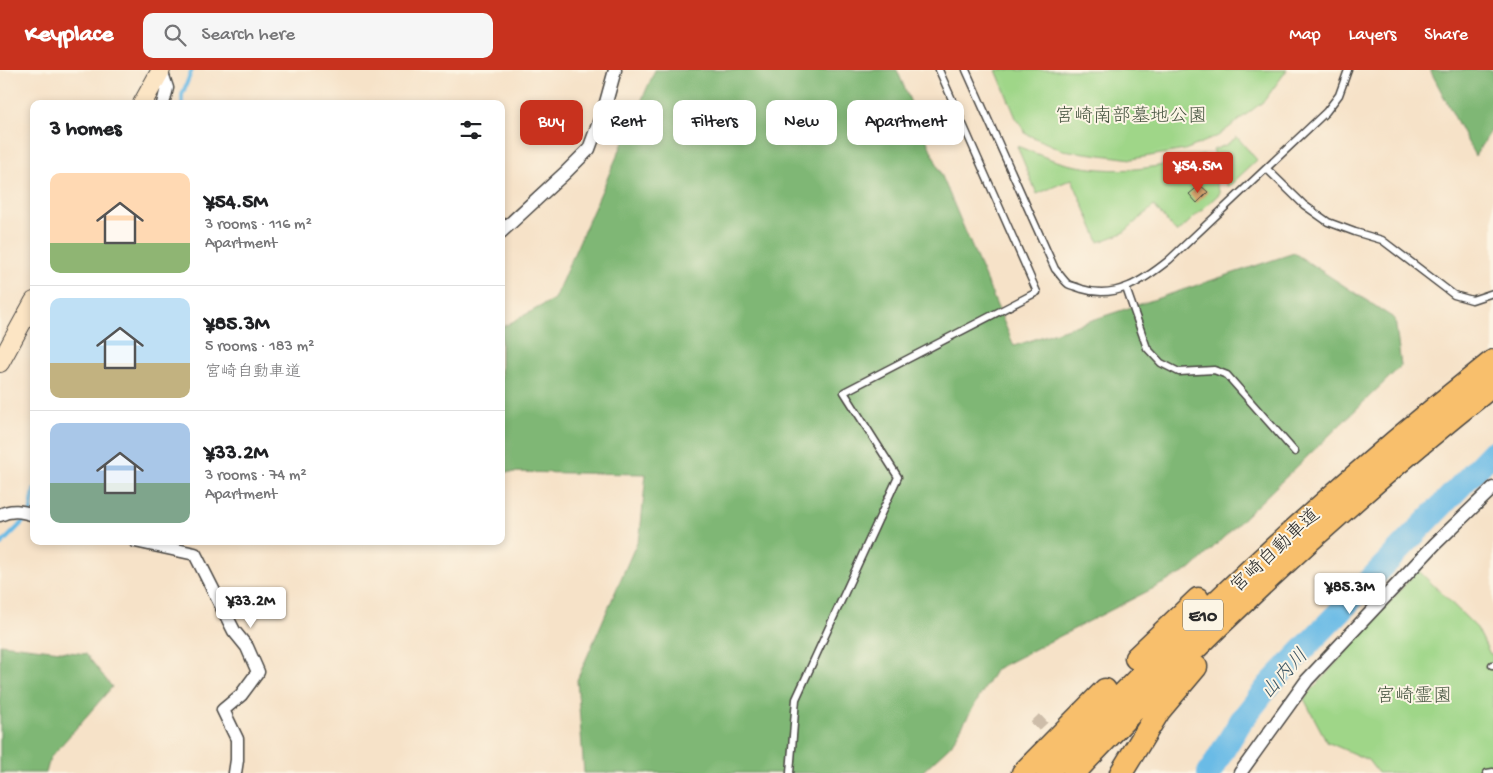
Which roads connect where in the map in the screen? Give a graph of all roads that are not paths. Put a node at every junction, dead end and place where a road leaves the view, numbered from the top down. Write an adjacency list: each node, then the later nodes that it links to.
1 (161, 70): 6 (main road); 7 (street)
2 (615, 70): 9 (street)
3 (939, 70): 25 (lane)
4 (966, 70): 10 (lane)
5 (1348, 70): 8 (lane)
6 (144, 100)
7 (164, 100)
8 (1267, 169): 10 (lane); 11 (lane)
9 (505, 228)
10 (1126, 288): 16 (lane)
11 (1493, 293)
12 (30, 308): 14 (main road)
13 (1493, 361): 17 (highway, 宮崎自動車道 / E10)
14 (0, 363)
15 (1493, 385): 22 (highway, 宮崎自動車道 / E10)
16 (1295, 452)
17 (1366, 465): 26 (highway); 27 (highway, 宮崎自動車道 / E10)
18 (1493, 488): 30 (street)
19 (30, 514): 20 (street)
20 (0, 515)
21 (153, 545): 24 (street)
22 (1281, 568): 28 (highway, 宮崎自動車道 / E10); 29 (highway)
23 (1493, 772): 31 (lane)
24 (235, 773)
25 (790, 773)
26 (1023, 773)
27 (1047, 773)
28 (1074, 773)
29 (1121, 773)
30 (1240, 773)
31 (1487, 773)

